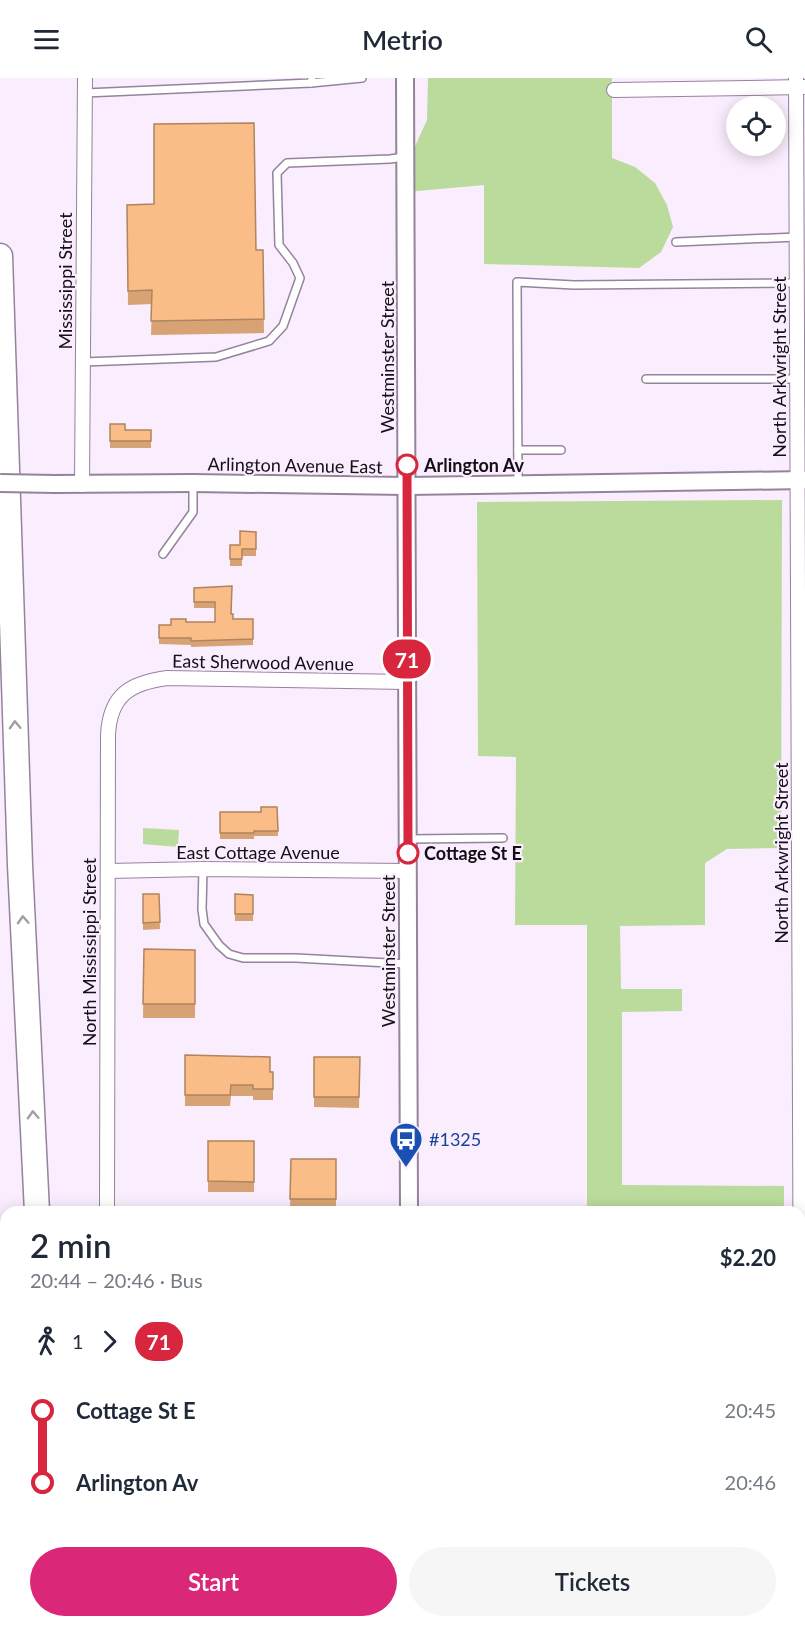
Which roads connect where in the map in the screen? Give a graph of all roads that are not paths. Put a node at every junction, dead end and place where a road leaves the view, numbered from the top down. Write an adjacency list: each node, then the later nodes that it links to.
1 (85, 78): 7 (street, Mississippi Street)
2 (362, 78): 4 (lane)
3 (405, 78): 8 (street, Westminster Street)
4 (312, 80): 7 (lane)
5 (799, 84): 6 (street); 9 (street, North Arkwright Street)
6 (614, 90)
7 (85, 93): 13 (street, Mississippi Street)
8 (405, 157): 13 (lane); 23 (street, Westminster Street)
9 (797, 237): 10 (lane); 12 (street, North Arkwright Street)
10 (676, 242)
11 (0, 256): 33 (highway, one-way to 11)
12 (801, 283): 14 (street, North Arkwright Street); 16 (lane)
13 (83, 362): 22 (street, Mississippi Street)
14 (797, 379): 15 (lane); 18 (street, North Arkwright Street)
15 (646, 380)
16 (518, 450): 17 (lane); 21 (lane)
17 (561, 450)
18 (802, 481): 21 (street, Arlington Avenue East); 38 (street, North Arkwright Street)
19 (0, 483): 22 (street, Arlington Avenue East, bridge)
20 (193, 483): 22 (street, Arlington Avenue East); 23 (street, Arlington Avenue East); 24 (lane)
21 (518, 484): 23 (street, Arlington Avenue East)
22 (82, 485)
23 (407, 486): 25 (street, Westminster Street)
24 (163, 554)
25 (407, 681): 26 (street, East Sherwood Avenue); 28 (street, Westminster Street)
26 (122, 696): 30 (street, North Mississippi Street)
27 (503, 838): 28 (lane)
28 (408, 839): 31 (street, Westminster Street)
29 (203, 869): 30 (street, East Cottage Avenue); 31 (street, East Cottage Avenue); 32 (lane)
30 (108, 871): 36 (street, North Mississippi Street)
31 (408, 871): 32 (street, Westminster Street)
32 (408, 964): 37 (street, Westminster Street)
33 (36, 1173): 34 (highway); 35 (highway)
34 (37, 1206)
35 (42, 1206)
36 (107, 1206)
37 (409, 1206)
38 (801, 1206)

